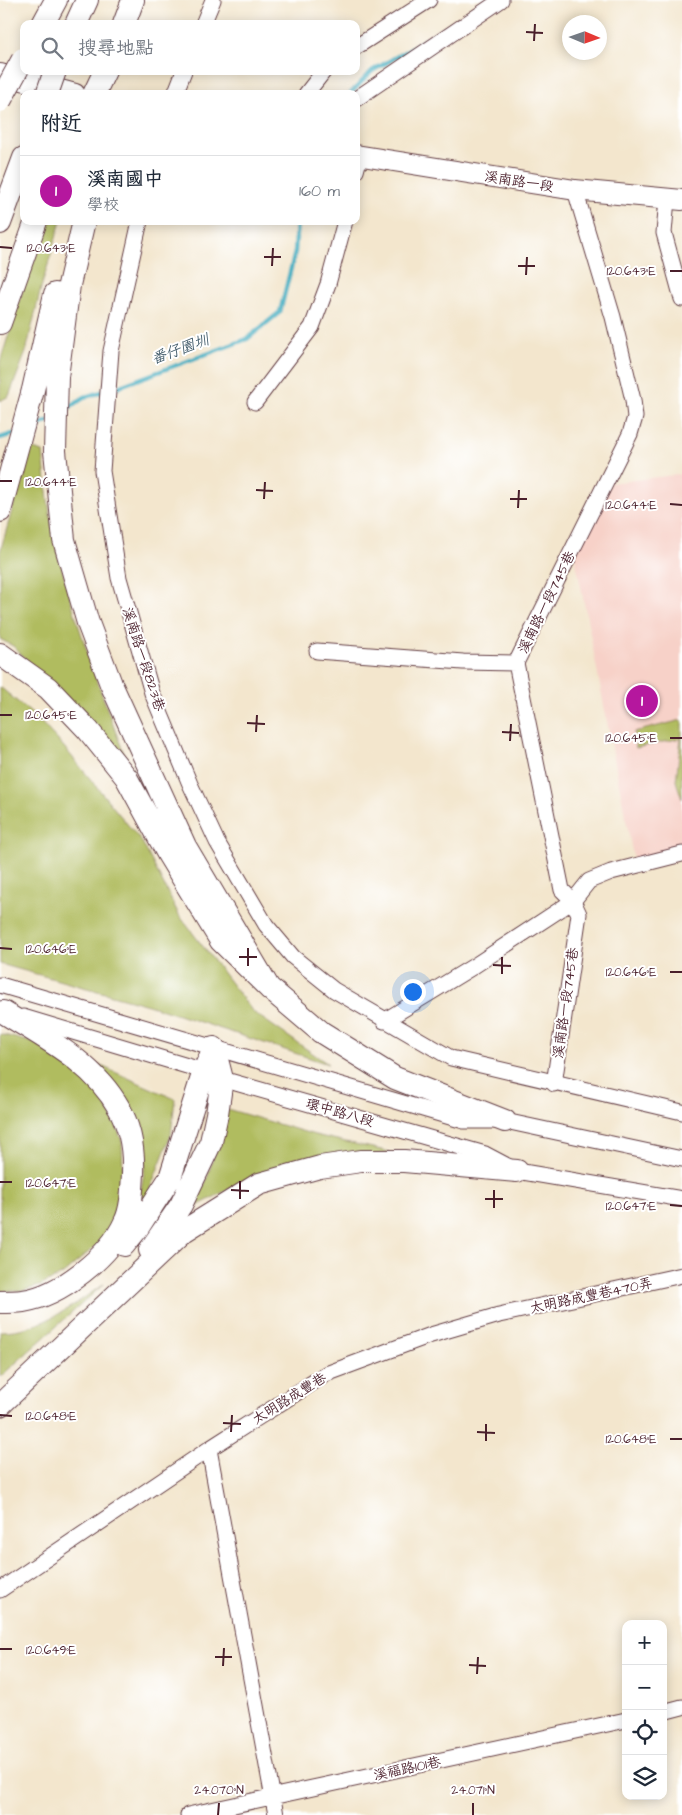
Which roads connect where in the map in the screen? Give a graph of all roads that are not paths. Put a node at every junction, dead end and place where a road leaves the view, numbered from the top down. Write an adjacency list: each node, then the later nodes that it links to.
1 (56, 0): 7 (highway)
2 (87, 0): 8 (highway)
3 (133, 0): 9 (highway)
4 (213, 0): 10 (street)
5 (429, 0): 11 (street)
6 (501, 0): 25 (street)
7 (45, 20)
8 (78, 20)
9 (126, 20)
10 (205, 20)
11 (360, 45)
12 (20, 66): 26 (highway, bridge)
13 (0, 74): 20 (main road)
14 (54, 75): 19 (highway, bridge)
15 (102, 75): 21 (highway)
16 (112, 75): 22 (highway)
17 (182, 75): 23 (street)
18 (321, 75): 24 (street)
19 (49, 90)
20 (60, 90)
21 (96, 90)
22 (112, 90)
23 (177, 90)
24 (309, 90)
25 (360, 96)
26 (0, 102)
27 (360, 161): 29 (main road, 溪南路一段)
28 (20, 169): 31 (highway)
29 (575, 190): 30 (main road, 溪南路一段); 43 (street, 溪南路一段745巷)
30 (674, 199): 37 (street)
31 (0, 223)
32 (35, 225): 38 (highway)
33 (75, 225): 40 (highway)
34 (83, 225): 47 (highway)
35 (139, 225): 49 (street, 溪南路一段823巷)
36 (344, 225): 39 (street)
37 (682, 298)
38 (0, 322)
39 (256, 402)
40 (0, 511)
41 (317, 651): 43 (street)
42 (0, 654): 47 (highway)
43 (516, 663): 45 (street, 溪南路一段745巷)
44 (682, 854): 45 (street)
45 (573, 902): 49 (street); 52 (street, 溪南路一段745巷)
46 (0, 985): 50 (street, 環中路八段)
47 (269, 988): 54 (highway)
48 (2, 1012): 51 (street, 環中路八段); 60 (highway)
49 (384, 1021): 52 (street, 溪南路一段823巷)
50 (214, 1048): 51 (highway); 54 (street, 環中路八段)
51 (213, 1075): 56 (street, 環中路八段); 59 (highway); 60 (highway)
52 (554, 1084): 53 (street, 溪南路一段823巷)
53 (682, 1112)
54 (505, 1121): 55 (street, 環中路八段)
55 (682, 1160)
56 (517, 1171): 57 (street, 環中路八段); 59 (highway)
57 (682, 1199)
58 (682, 1275): 62 (street, 太明路成豐巷470弄)
59 (120, 1291): 63 (highway)
60 (48, 1294): 61 (highway)
61 (0, 1302)
62 (499, 1315): 64 (street, 太明路成豐巷)
63 (0, 1404)
64 (209, 1449): 65 (street, 太明路成豐巷); 69 (street)
65 (0, 1590)
66 (682, 1707): 67 (street)
67 (667, 1711)
68 (622, 1721): 69 (street, 溪福路101巷)
69 (273, 1797): 70 (street, 溪福路101巷); 71 (street)
70 (188, 1815)
71 (276, 1815)

